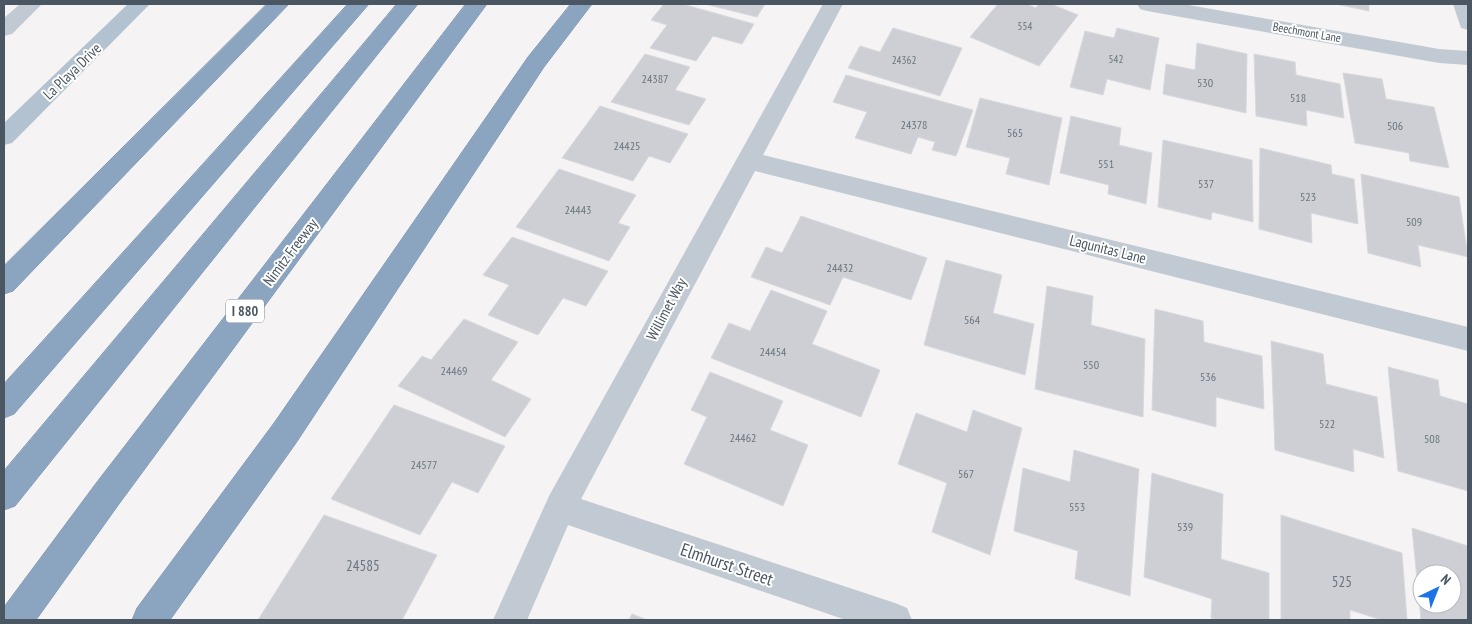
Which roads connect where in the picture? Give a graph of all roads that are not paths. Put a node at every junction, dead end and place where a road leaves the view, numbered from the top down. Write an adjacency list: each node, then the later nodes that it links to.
1 (32, 4): 14 (street)
2 (140, 4): 17 (main road, La Playa Drive)
3 (260, 4): 19 (highway)
4 (279, 4): 20 (highway)
5 (358, 4): 22 (highway)
6 (408, 4): 23 (highway)
7 (477, 4): 25 (highway, Nimitz Freeway / I 880)
8 (566, 4): 16 (highway)
9 (582, 4): 16 (highway)
10 (833, 4): 18 (street, Willimet Way)
11 (1147, 4): 15 (street, Beechmont Lane)
12 (1463, 4): 13 (street)
13 (1468, 23)
14 (4, 28)
15 (1468, 58)
16 (536, 62): 26 (highway)
17 (4, 137)
18 (747, 160): 21 (street, Lagunitas Lane); 24 (street, Willimet Way)
19 (4, 271)
20 (4, 283)
21 (1468, 339)
22 (4, 404)
23 (4, 495)
24 (560, 507): 27 (street, Willimet Way); 28 (street, Elmhurst Street)
25 (14, 620)
26 (149, 620)
27 (510, 620)
28 (895, 620)

